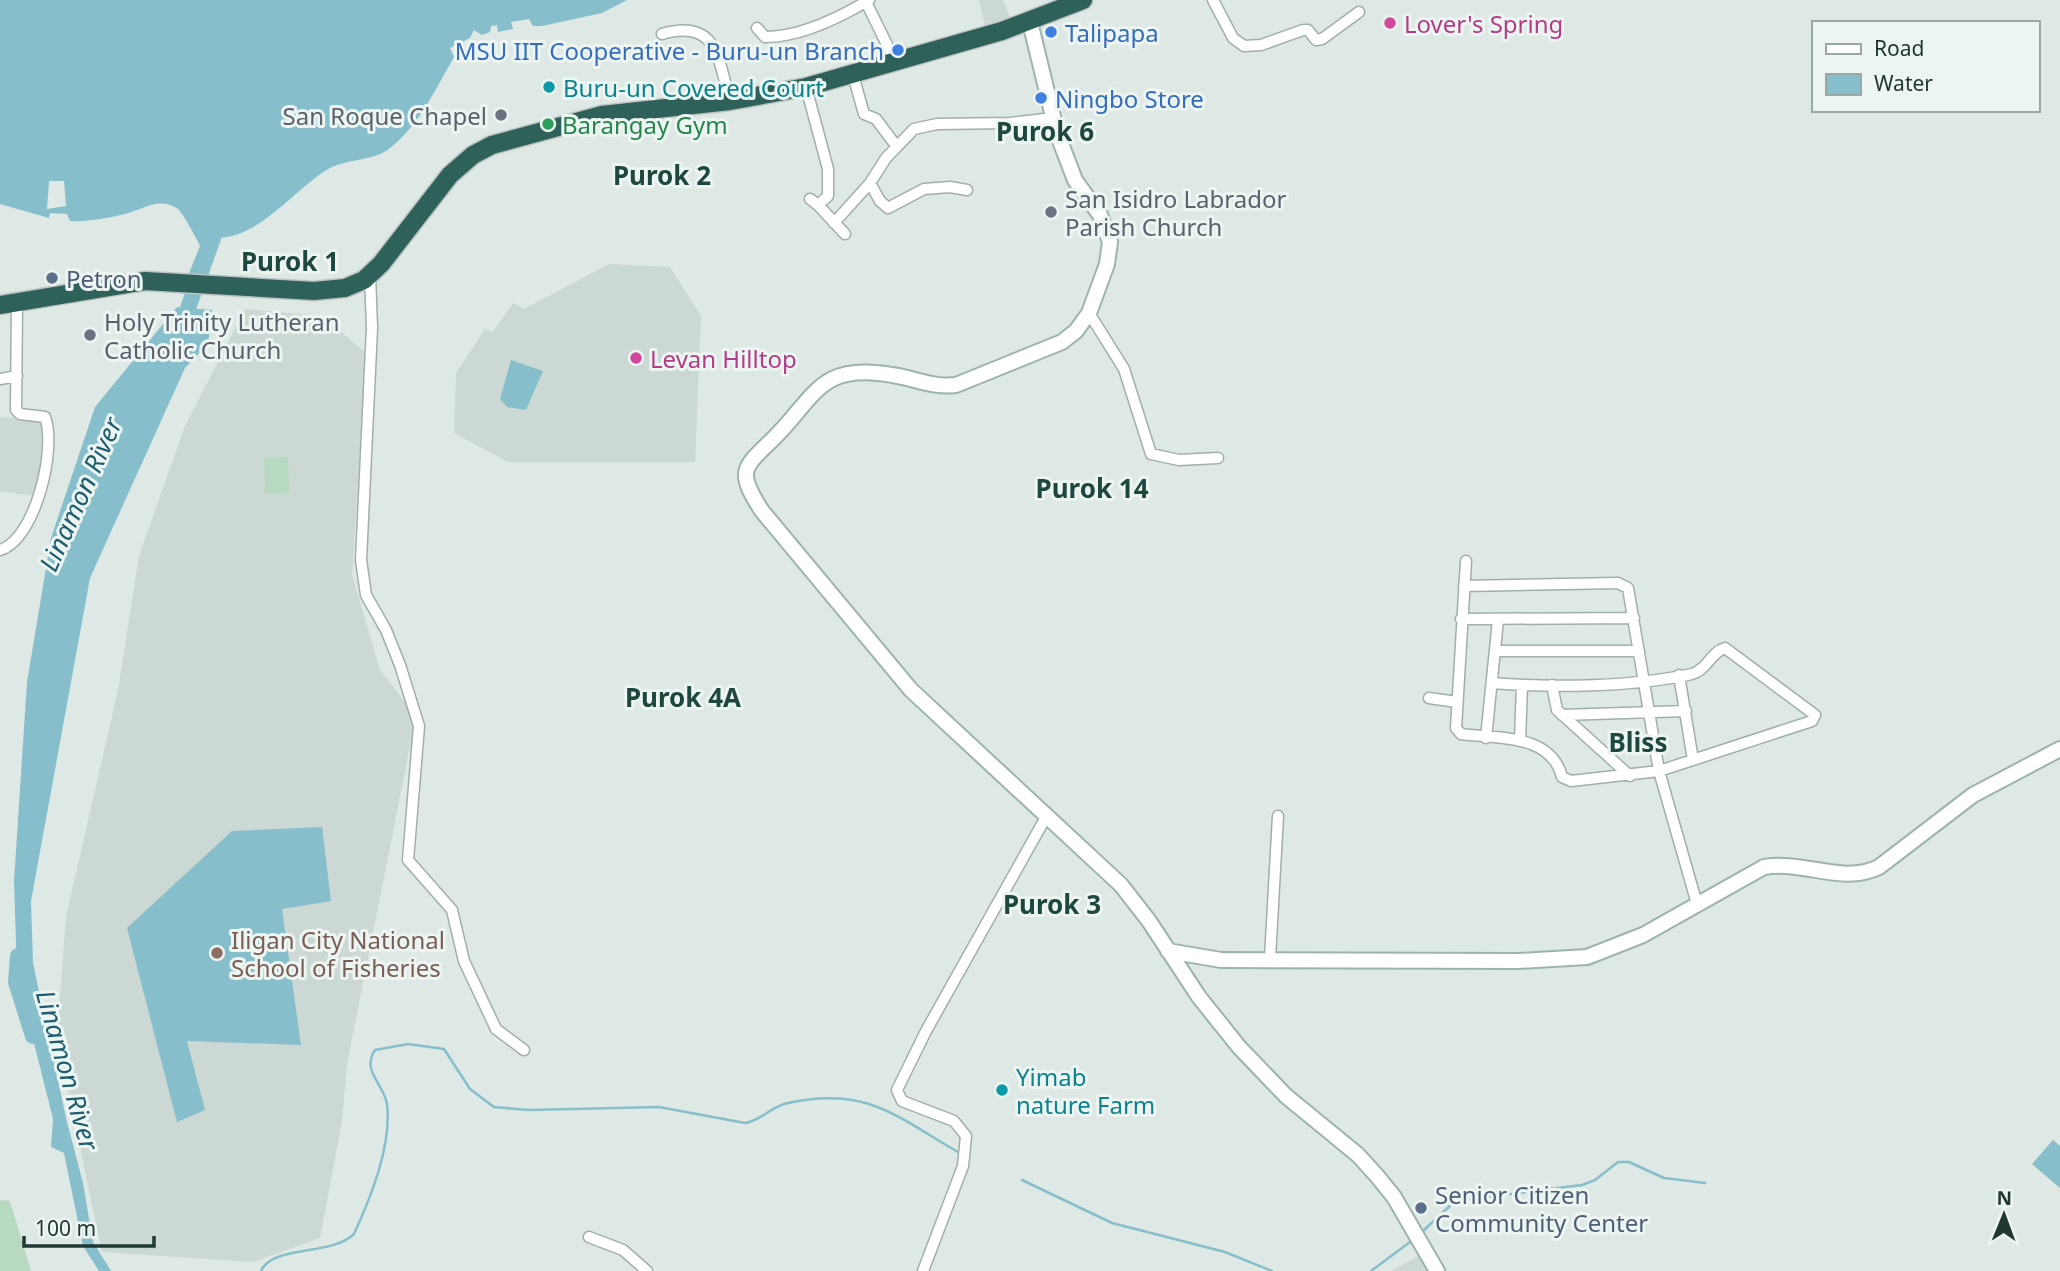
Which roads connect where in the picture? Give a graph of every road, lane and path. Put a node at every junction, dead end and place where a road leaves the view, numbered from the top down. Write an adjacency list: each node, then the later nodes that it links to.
1 (1083, 0): 5 (highway)
2 (1213, 0): 4 (street)
3 (867, 1): 6 (street); 8 (street)
4 (1359, 12)
5 (1030, 22): 8 (highway); 12 (street)
6 (757, 28)
7 (662, 34): 11 (street)
8 (896, 64): 9 (highway)
9 (853, 75): 10 (highway); 13 (street)
10 (806, 88): 11 (highway); 16 (street)
11 (730, 101): 18 (highway)
12 (1053, 118): 13 (street); 20 (street)
13 (897, 147): 14 (street)
14 (870, 183): 15 (street); 16 (street)
15 (967, 190)
16 (835, 223): 17 (street)
17 (845, 234)
18 (370, 274): 19 (highway); 53 (street)
19 (9, 303): 21 (street)
20 (1089, 313): 23 (street); 49 (street)
21 (17, 376): 22 (street); 24 (street)
22 (0, 379)
23 (1218, 458)
24 (0, 550)
25 (1466, 561): 26 (street)
26 (1464, 586): 27 (street); 28 (street)
27 (1634, 618): 29 (street); 31 (street)
28 (1461, 619): 29 (street); 38 (street)
29 (1498, 620): 30 (street)
30 (1496, 651): 31 (street); 34 (street)
31 (1639, 651): 33 (street)
32 (1679, 675): 33 (street); 39 (street); 45 (street)
33 (1644, 680): 36 (street); 40 (street)
34 (1492, 683): 35 (street); 42 (street)
35 (1522, 685): 36 (street); 43 (street)
36 (1552, 685): 41 (street)
37 (1429, 698): 38 (street)
38 (1457, 702): 42 (street)
39 (1686, 711): 40 (street); 45 (street)
40 (1650, 713): 41 (street); 46 (street)
41 (1563, 715): 47 (street)
42 (1486, 738): 43 (street)
43 (1520, 741): 47 (street)
44 (2060, 749): 50 (street)
45 (1693, 760): 46 (street)
46 (1659, 771): 47 (street); 50 (street)
47 (1630, 776)
48 (1278, 816): 52 (street)
49 (1046, 817): 51 (street); 57 (street)
50 (1696, 904): 52 (street)
51 (1168, 951): 52 (street); 55 (street)
52 (1270, 958)
53 (524, 1050)
54 (589, 1237): 56 (street)
55 (1436, 1268)
56 (647, 1271)
57 (923, 1271)

